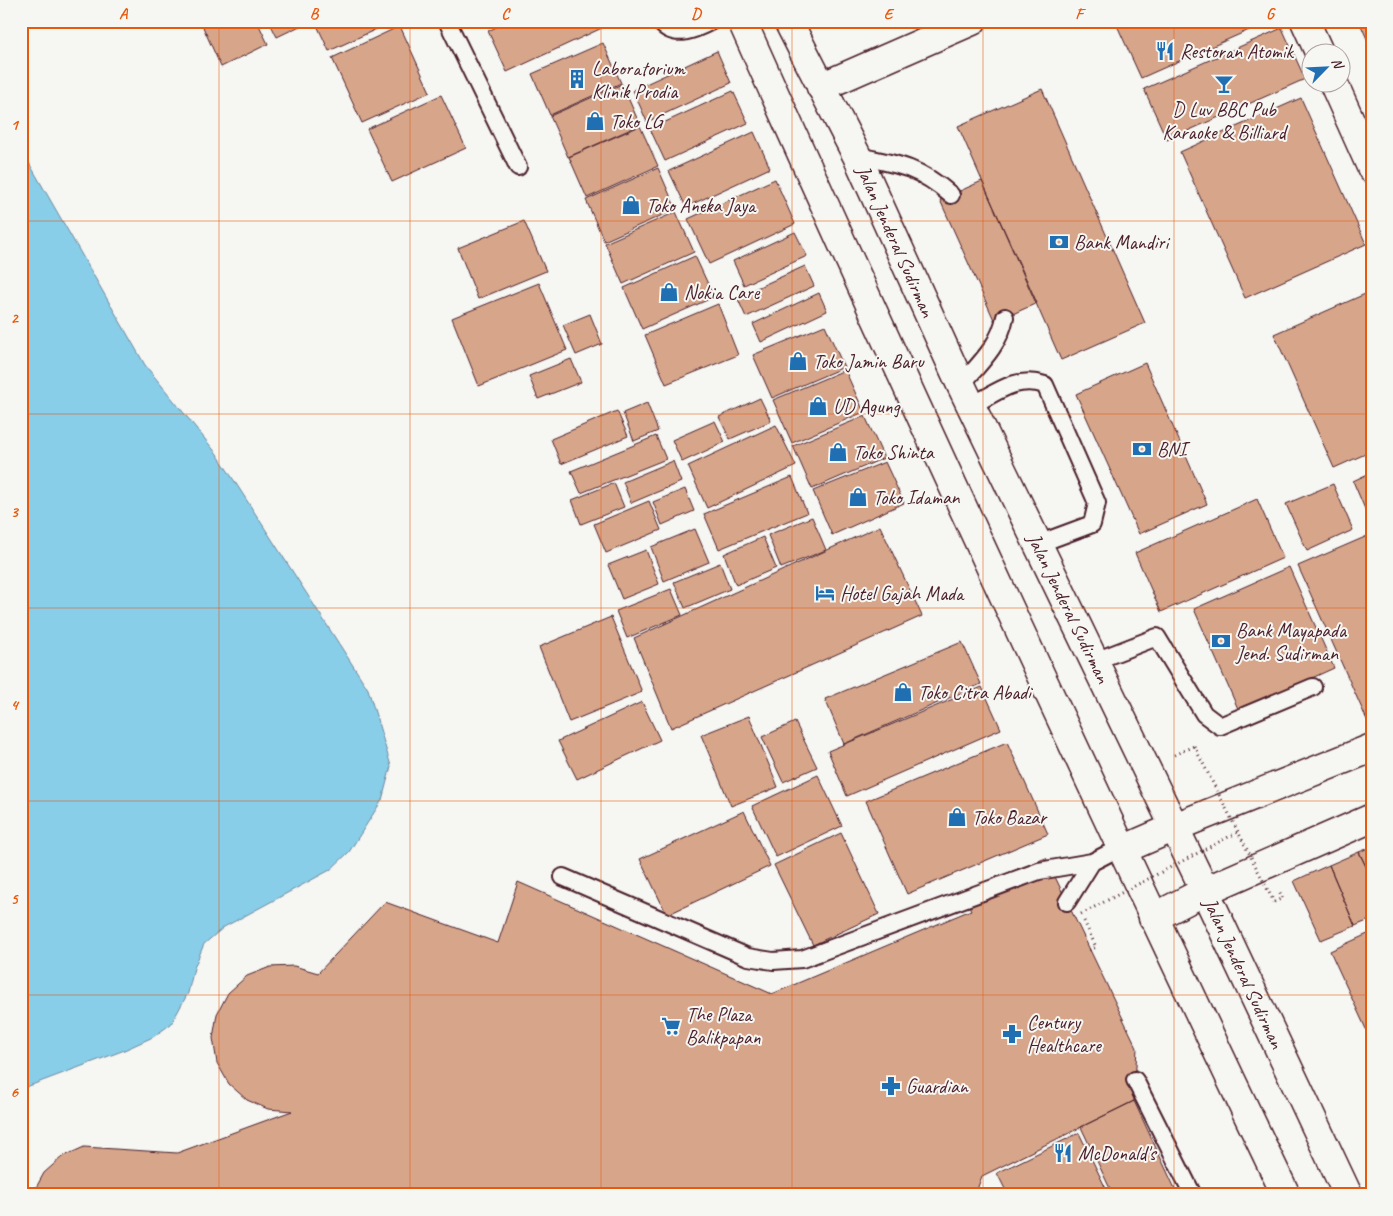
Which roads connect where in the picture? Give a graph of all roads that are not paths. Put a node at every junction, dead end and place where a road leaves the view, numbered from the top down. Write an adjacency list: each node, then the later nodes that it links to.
1 (447, 21): 12 (lane)
2 (659, 21): 3 (lane)
3 (712, 21)
4 (742, 21): 23 (main road)
5 (788, 21): 9 (main road, Jalan Jenderal Sudirman)
6 (972, 21): 9 (main road)
7 (1305, 21): 8 (main road)
8 (1314, 42)
9 (821, 87): 11 (main road, Jalan Jenderal Sudirman)
10 (1337, 92): 13 (main road)
11 (857, 156): 14 (lane); 16 (main road, Jalan Jenderal Sudirman)
12 (518, 167)
13 (1372, 169)
14 (952, 195)
15 (1005, 317): 16 (lane)
16 (966, 395): 17 (main road, Jalan Jenderal Sudirman); 17 (lane)
17 (1038, 544): 18 (main road, Jalan Jenderal Sudirman)
18 (1094, 662): 19 (lane); 22 (main road, Jalan Jenderal Sudirman)
19 (1313, 687)
20 (1372, 748): 22 (main road)
21 (1372, 818): 26 (main road)
22 (1174, 827): 23 (main road); 26 (main road, Jalan Jenderal Sudirman)
23 (1121, 849): 24 (lane); 28 (main road)
24 (1092, 862): 25 (lane); 27 (lane)
25 (563, 877)
26 (1205, 891): 28 (main road); 32 (main road, Jalan Jenderal Sudirman)
27 (1067, 902)
28 (1153, 918): 31 (main road)
29 (1135, 1080): 30 (lane)
30 (1193, 1195)
31 (1286, 1195)
32 (1348, 1195)

